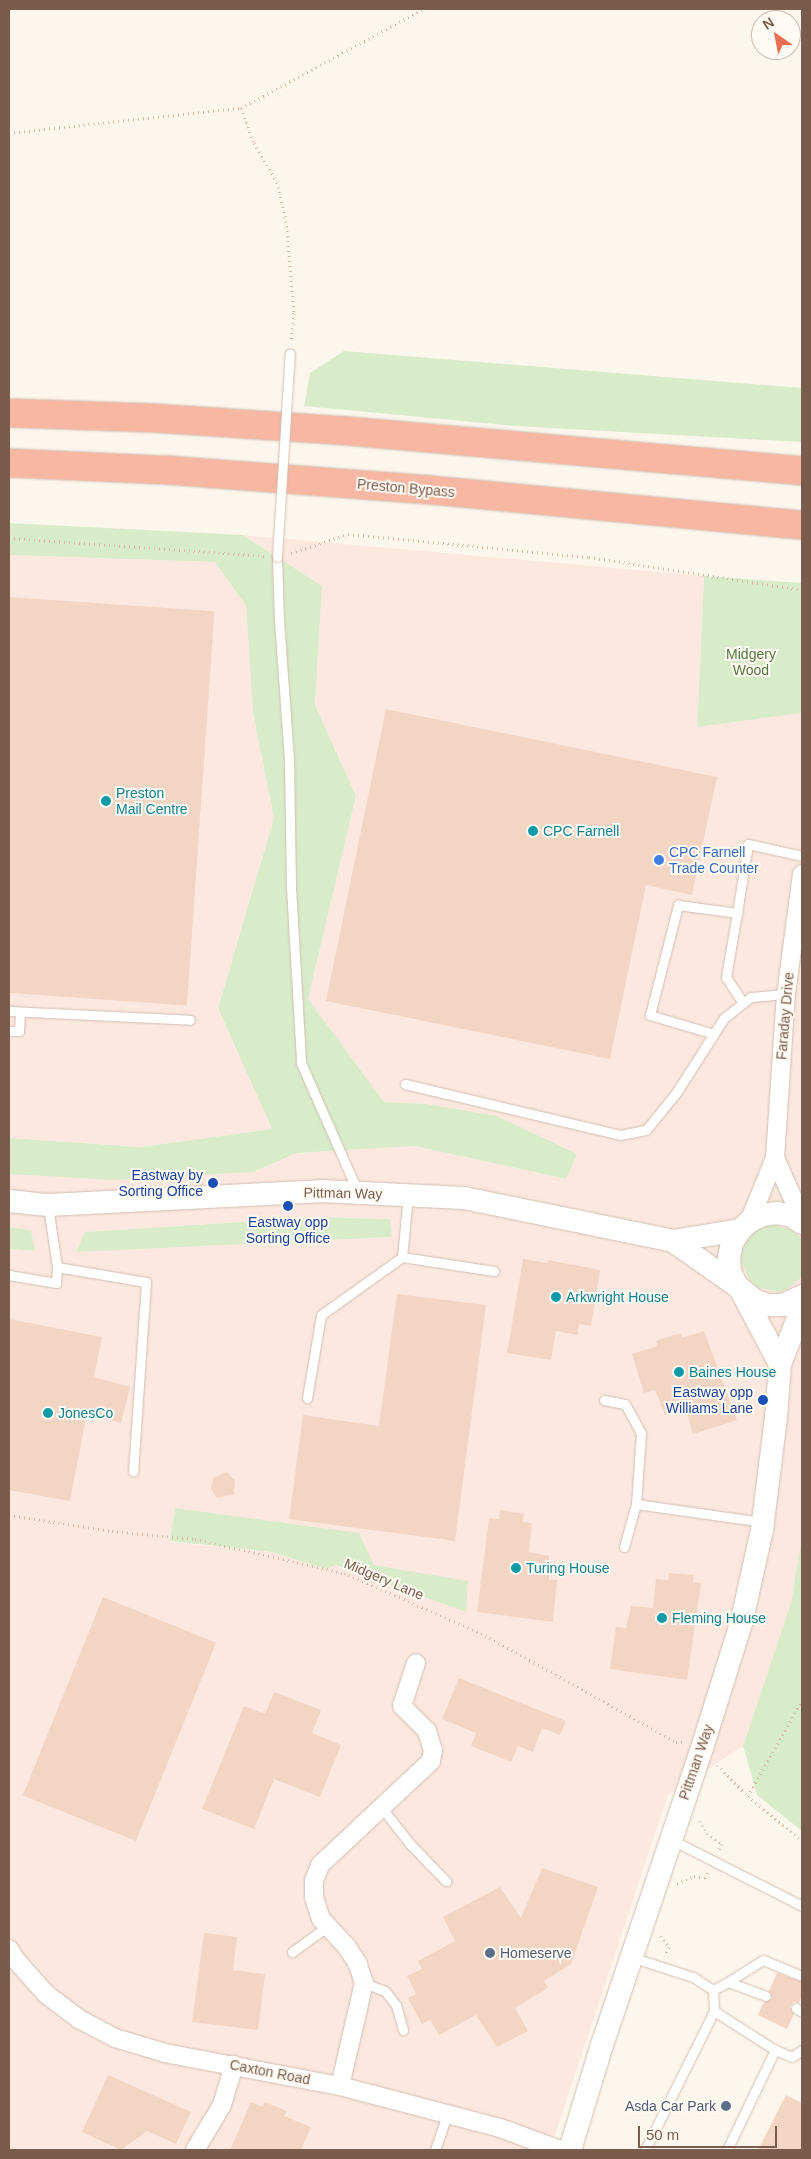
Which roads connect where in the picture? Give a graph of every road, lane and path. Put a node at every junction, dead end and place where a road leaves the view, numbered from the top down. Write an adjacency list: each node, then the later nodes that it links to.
1 (423, 9): 2 (path)
2 (241, 108): 3 (path); 4 (path)
3 (9, 132)
4 (290, 353): 10 (lane, bridge)
5 (9, 412): 7 (highway)
6 (9, 464): 8 (highway, Preston Bypass)
7 (802, 471)
8 (802, 525)
9 (9, 538): 10 (path)
10 (277, 557): 11 (path); 25 (lane)
11 (802, 590)
12 (802, 856): 14 (lane)
13 (802, 874): 15 (street, Faraday Drive)
14 (737, 913): 17 (lane); 22 (lane)
15 (798, 928): 16 (street, Faraday Drive)
16 (786, 994): 17 (lane); 24 (street, Faraday Drive)
17 (743, 1003): 22 (lane)
18 (9, 1011): 19 (lane)
19 (20, 1012): 20 (lane); 21 (lane)
20 (190, 1020)
21 (9, 1031)
22 (714, 1034): 23 (lane)
23 (404, 1084)
24 (775, 1158): 29 (street, Faraday Drive); 30 (street, Faraday Drive)
25 (358, 1192): 26 (street, Pittman Way); 28 (street, Pittman Way)
26 (408, 1195): 31 (street, Pittman Way); 32 (lane)
27 (9, 1201): 28 (street, Pittman Way)
28 (48, 1206): 33 (lane)
29 (802, 1221): 30 (street, Pittman Way)
30 (744, 1226): 31 (street, Pittman Way); 36 (street)
31 (673, 1242): 36 (street, Pittman Way)
32 (402, 1257): 34 (lane); 40 (lane)
33 (57, 1267): 35 (lane); 42 (lane)
34 (494, 1271)
35 (9, 1275)
36 (740, 1289): 37 (street); 39 (street, Pittman Way)
37 (802, 1296)
38 (802, 1308): 39 (street, Pittman Way)
39 (780, 1364): 45 (street, Pittman Way)
40 (306, 1398)
41 (604, 1400): 43 (lane)
42 (133, 1472)
43 (636, 1504): 45 (lane); 46 (lane)
44 (9, 1515): 49 (path, Midgery Lane)
45 (763, 1522): 53 (street, Pittman Way)
46 (624, 1547)
47 (416, 1663): 52 (street)
48 (802, 1700): 51 (path)
49 (691, 1743)
50 (711, 1760): 51 (path)
51 (748, 1796): 54 (path)
52 (382, 1808): 55 (lane); 57 (street)
53 (670, 1839): 56 (lane); 60 (street, Pittman Way)
54 (802, 1841)
55 (446, 1881)
56 (802, 1906)
57 (328, 1926): 59 (lane); 63 (street)
58 (9, 1949): 70 (street, Caxton Road)
59 (292, 1952)
60 (631, 1957): 64 (lane); 76 (street, Pittman Way)
61 (802, 1976): 62 (lane)
62 (728, 1982): 64 (lane); 65 (lane)
63 (364, 1983): 67 (lane); 71 (street)
64 (714, 1990): 66 (lane)
65 (766, 1996)
66 (714, 2011): 68 (lane); 77 (lane)
67 (403, 2030)
68 (775, 2050): 69 (lane); 78 (lane)
69 (802, 2050)
70 (234, 2065): 71 (street, Caxton Road); 73 (street)
71 (340, 2086): 72 (street, Caxton Road)
72 (447, 2115): 74 (lane); 75 (street, Caxton Road)
73 (195, 2150)
74 (435, 2150)
75 (560, 2150)
76 (570, 2150)
77 (644, 2150)
78 (727, 2150)

